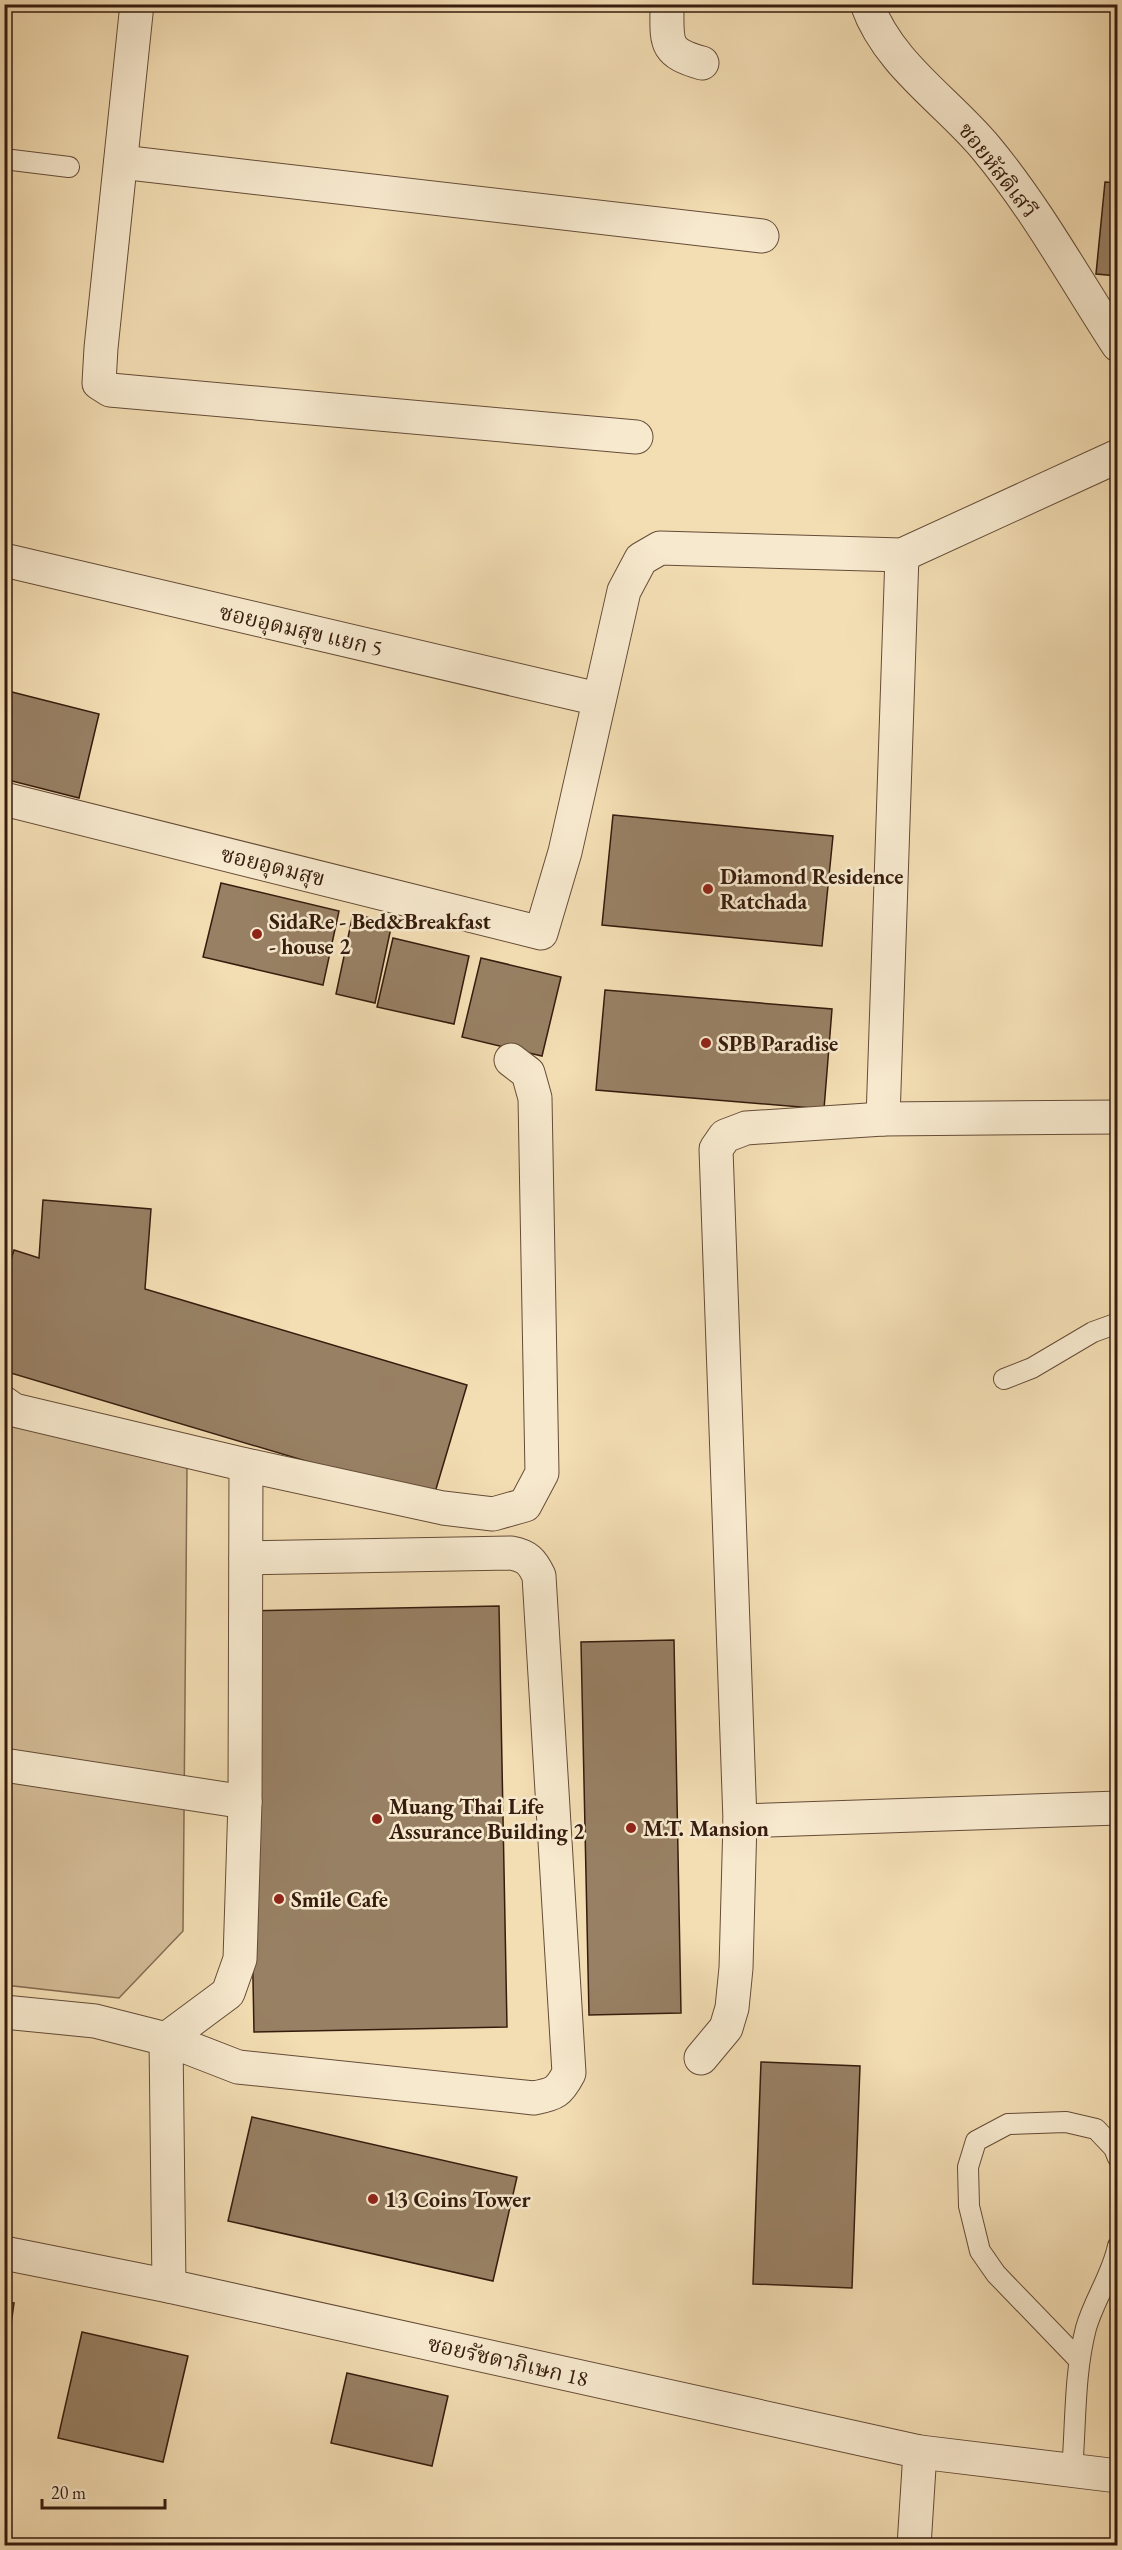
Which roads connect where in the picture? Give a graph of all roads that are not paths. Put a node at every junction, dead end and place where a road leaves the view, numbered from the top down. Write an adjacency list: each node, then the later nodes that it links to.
1 (137, 4): 6 (street)
2 (667, 4): 4 (street)
3 (867, 4): 9 (street, ซอยหัสดิเสวี)
4 (702, 63)
5 (4, 159): 7 (lane)
6 (121, 162): 8 (street); 10 (street)
7 (69, 167)
8 (762, 236)
9 (1118, 345)
10 (636, 437)
11 (1118, 456): 12 (street)
12 (902, 555): 14 (street); 18 (street)
13 (4, 560): 14 (street, ซอยอุดมสุข แยก 5)
14 (598, 699): 15 (street, ซอยอุดมสุข)
15 (4, 799)
16 (512, 1060): 22 (street)
17 (1118, 1117): 18 (street)
18 (883, 1119): 27 (street)
19 (1118, 1323): 20 (lane)
20 (1004, 1379)
21 (4, 1403): 22 (street)
22 (246, 1465): 23 (street)
23 (246, 1558): 25 (street); 29 (street)
24 (4, 1765): 25 (street)
25 (245, 1802): 29 (street)
26 (1118, 1808): 27 (street)
27 (740, 1821): 30 (street)
28 (4, 2012): 29 (street)
29 (166, 2038): 34 (street)
30 (701, 2058)
31 (1118, 2158): 35 (lane)
32 (1118, 2246): 35 (lane)
33 (4, 2253): 34 (street, ซอยรัชดาภิเษก 18)
34 (169, 2286): 36 (street, ซอยรัชดาภิเษก 18)
35 (1079, 2360): 37 (lane)
36 (920, 2452): 37 (street, ซอยรัชดาภิเษก 18); 39 (street)
37 (1072, 2471): 38 (street, ซอยรัชดาภิเษก 18)
38 (1118, 2476)
39 (915, 2546)

